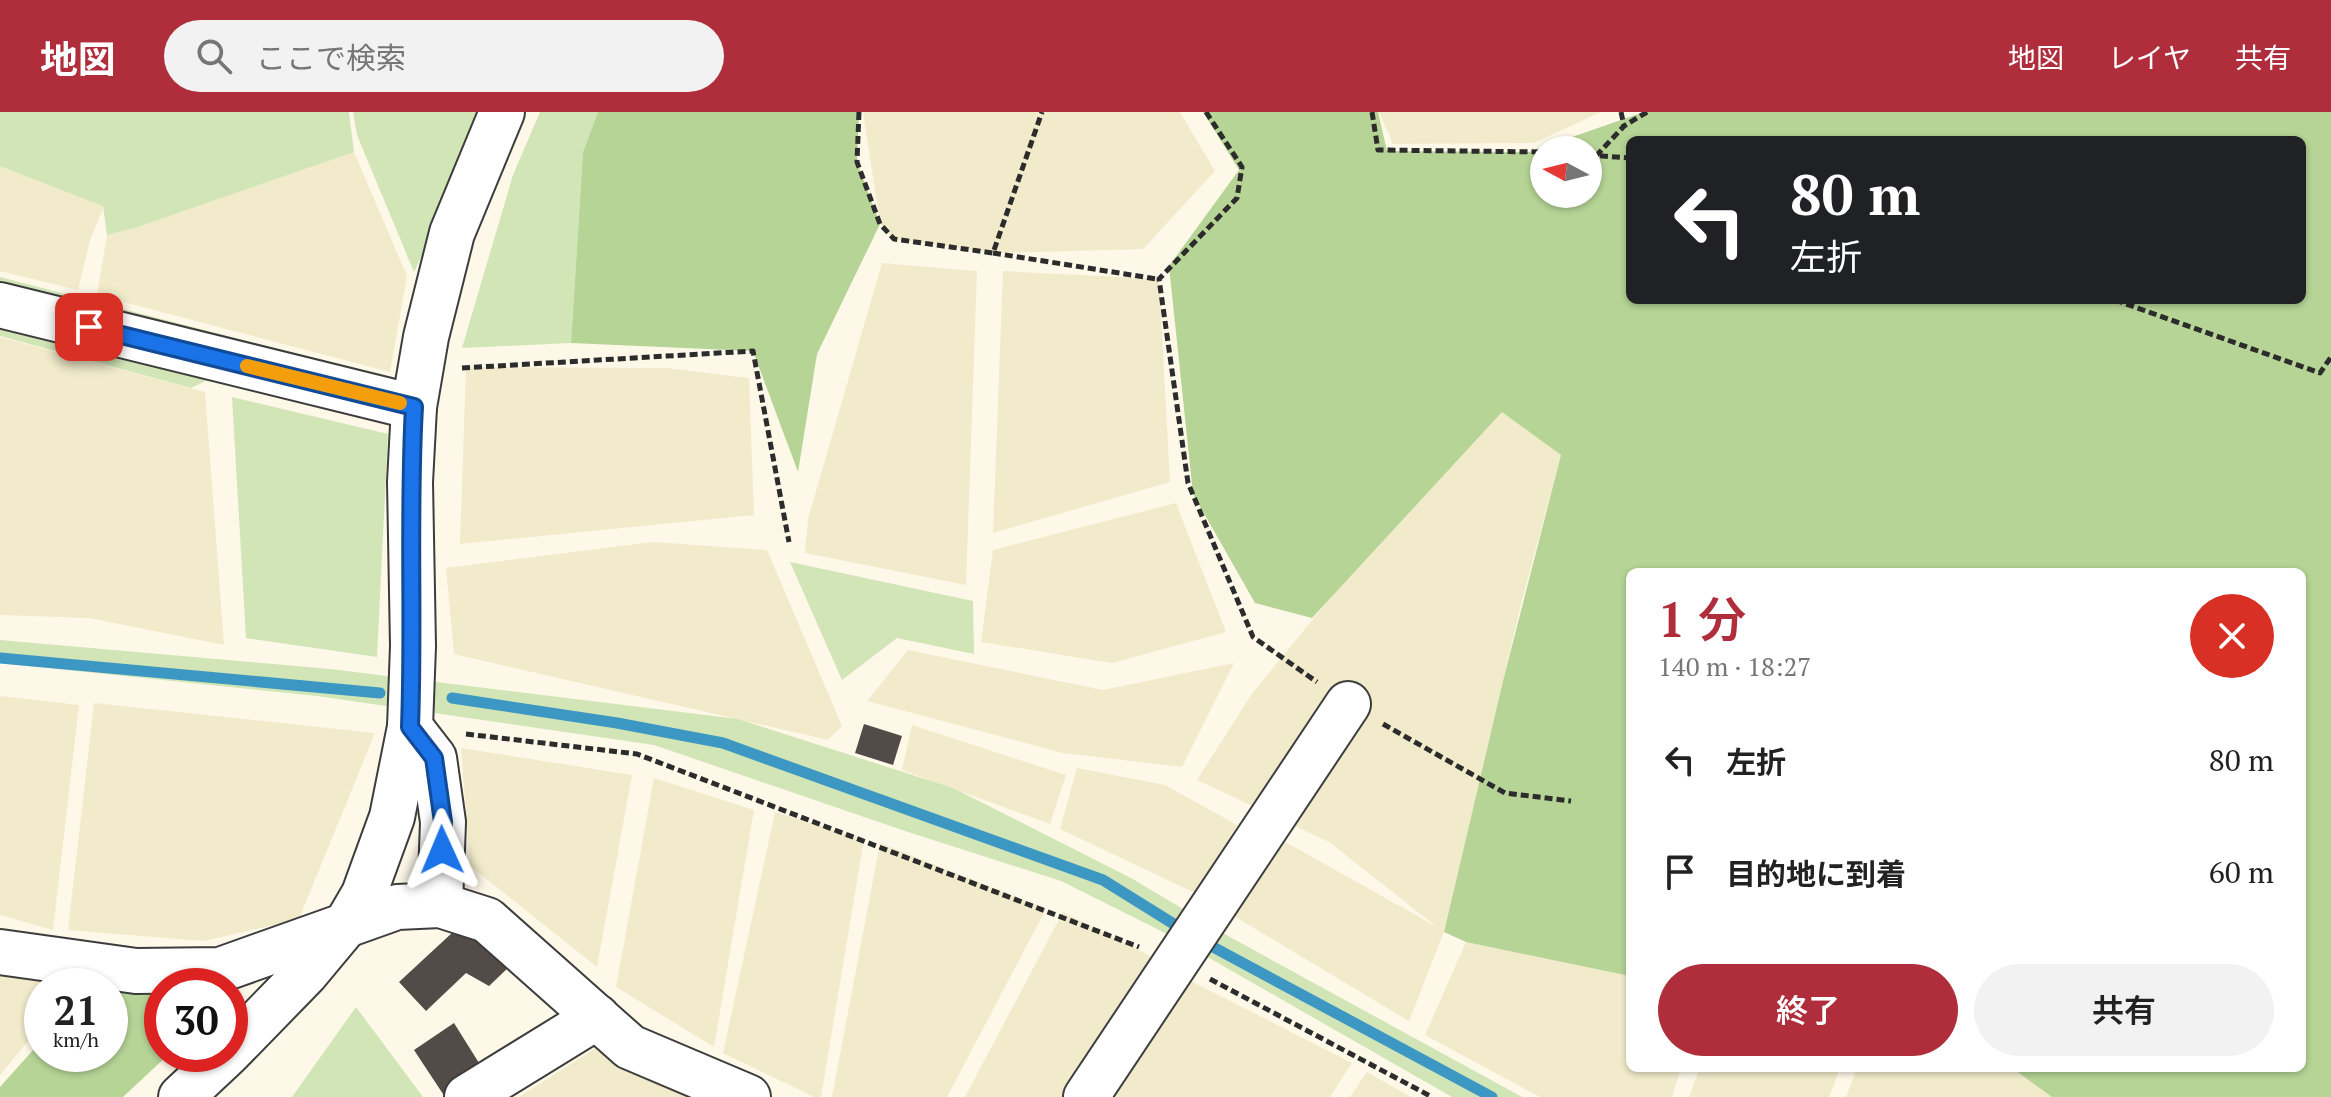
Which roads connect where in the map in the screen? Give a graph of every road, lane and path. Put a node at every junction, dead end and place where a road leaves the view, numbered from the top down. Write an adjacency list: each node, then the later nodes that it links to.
1 (502, 112): 18 (street)
2 (859, 112): 13 (path)
3 (1042, 112): 13 (path)
4 (1206, 112): 20 (path)
5 (1372, 112): 10 (path)
6 (1621, 112): 8 (path)
7 (1647, 112): 8 (path)
8 (1624, 126): 9 (path)
9 (1602, 150)
10 (1530, 152)
11 (1602, 156): 12 (path)
12 (1626, 158)
13 (993, 253): 14 (path)
14 (1157, 279)
15 (2126, 304): 17 (path)
16 (0, 305): 18 (street)
17 (2331, 357)
18 (418, 388): 19 (path); 21 (street)
19 (789, 542)
20 (1348, 704): 22 (path); 26 (street)
21 (410, 727): 23 (street); 24 (street); 26 (path)
22 (1571, 801)
23 (440, 905): 24 (street); 27 (street)
24 (346, 925): 25 (street); 28 (street)
25 (0, 952)
26 (1177, 961): 33 (street); 34 (path)
27 (597, 1017): 31 (street); 32 (street)
28 (248, 1032)
29 (207, 1072): 30 (street)
30 (181, 1097)
31 (467, 1097)
32 (748, 1097)
33 (1086, 1097)
34 (1432, 1097)

